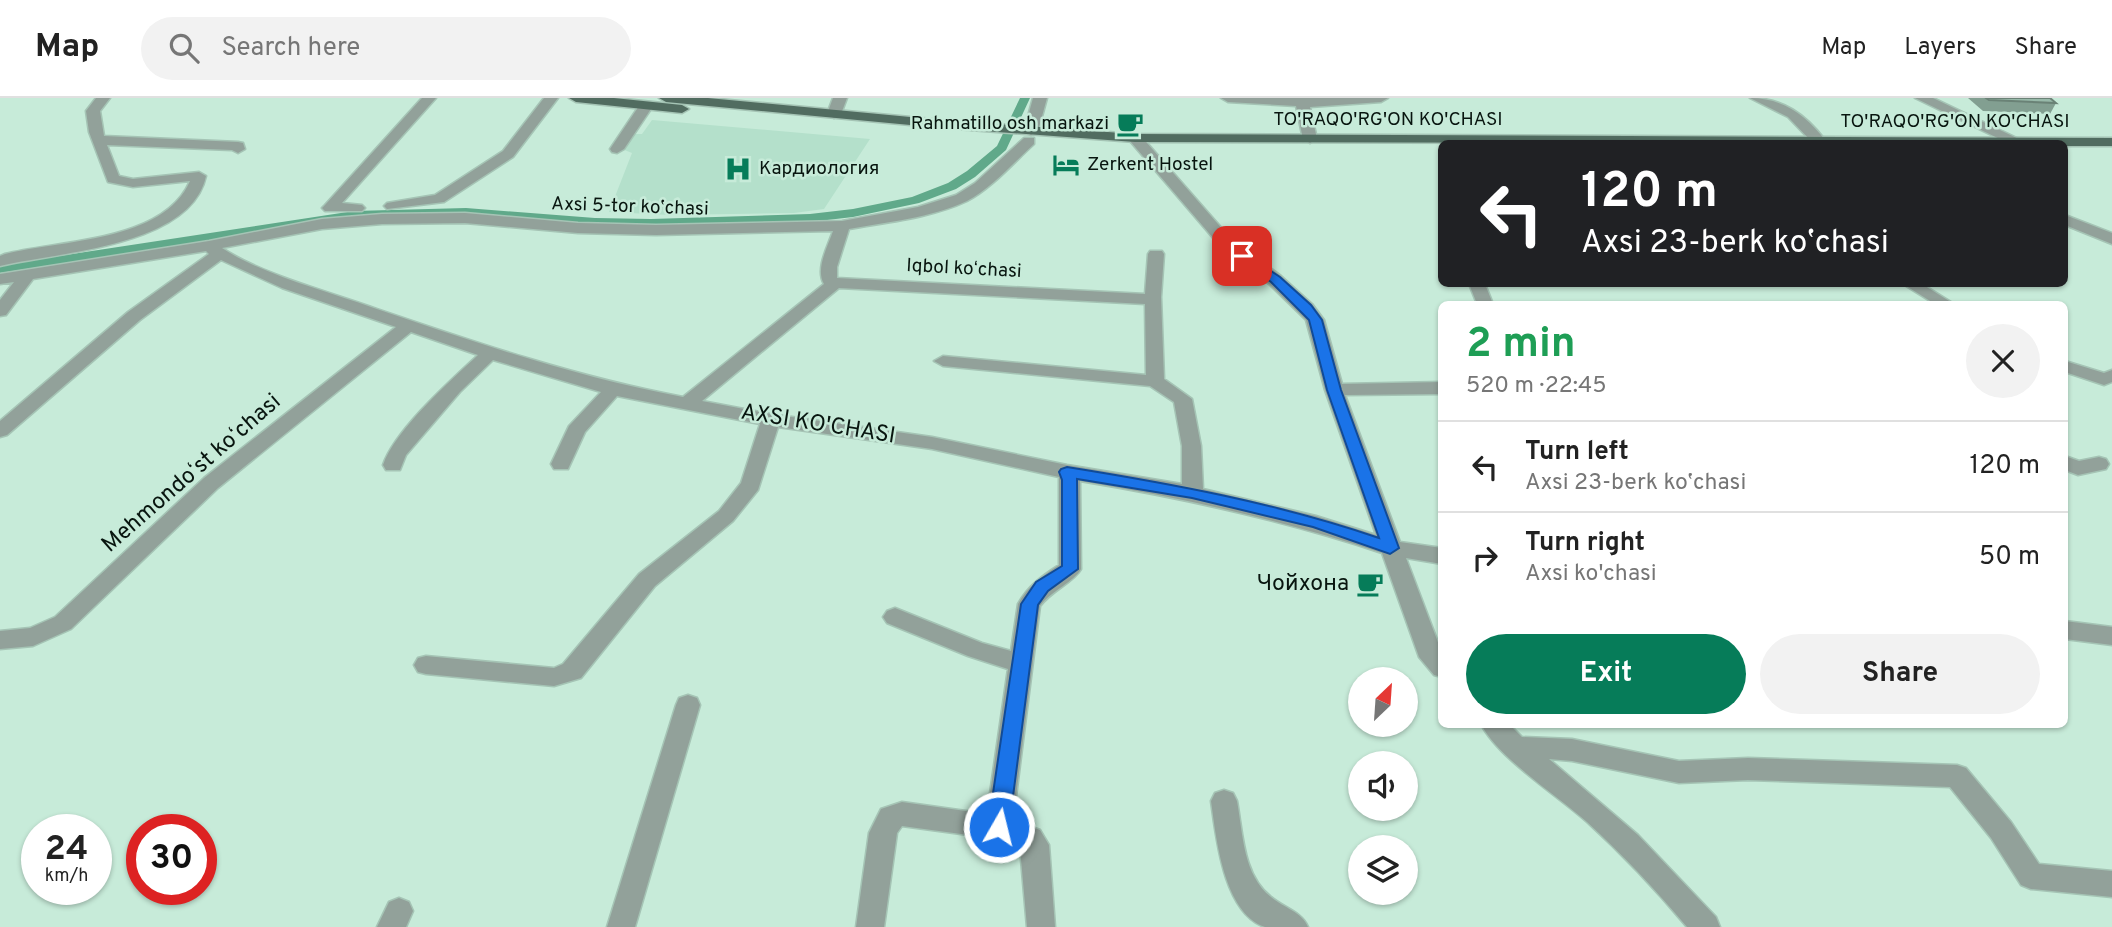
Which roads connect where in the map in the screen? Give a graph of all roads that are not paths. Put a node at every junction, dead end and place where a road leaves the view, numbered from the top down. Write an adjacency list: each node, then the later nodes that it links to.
1 (103, 98): 18 (street)
2 (429, 98): 3 (street)
3 (551, 98)
4 (576, 98): 13 (main road, TO'RAQO'RG'ON KO'CHASI)
5 (666, 98): 14 (main road, TO'RAQO'RG'ON KO'CHASI)
6 (840, 98): 14 (street)
7 (1040, 98): 16 (street)
8 (1228, 98): 12 (street)
9 (1381, 98): 12 (street)
10 (1757, 98): 19 (street)
11 (1923, 98): 20 (street)
12 (1301, 101): 17 (street)
13 (646, 106): 15 (main road, TO'RAQO'RG'ON KO'CHASI); 25 (street)
14 (834, 114): 15 (main road, TO'RAQO'RG'ON KO'CHASI)
15 (987, 133): 16 (main road, TO'RAQO'RG'ON KO'CHASI)
16 (1030, 136): 23 (main road, TO'RAQO'RG'ON KO'CHASI); 30 (street, Аxsi 5-tor koʼchasi)
17 (1310, 139): 19 (main road, TO'RAQO'RG'ON KO'CHASI); 23 (main road, TO'RAQO'RG'ON KO'CHASI)
18 (99, 140): 24 (street); 34 (street)
19 (1818, 140)
20 (2014, 140)
21 (2068, 142): 22 (main road, TO'RAQO'RG'ON KO'CHASI)
22 (2112, 142)
23 (1139, 143): 26 (main road, TO'RAQO'RG'ON KO'CHASI); 50 (street)
24 (238, 149)
25 (617, 149)
26 (1438, 149)
27 (2068, 150): 28 (main road, TO'RAQO'RG'ON KO'CHASI)
28 (2112, 151)
29 (2068, 221): 31 (street)
30 (842, 226): 32 (street, Аxsi 5-tor koʼchasi); 37 (street)
31 (2112, 239)
32 (214, 250): 35 (street, Аxsi 5-tor koʼchasi); 42 (street, AXSI KO'CHASI); 53 (street)
33 (1156, 254): 39 (street)
34 (0, 261)
35 (29, 273): 36 (street, Аxsi 5-tor koʼchasi); 41 (street)
36 (0, 279)
37 (835, 283): 39 (street, Iqbol koʻchasi); 51 (street)
38 (1916, 287): 40 (street)
39 (1153, 299): 47 (street)
40 (1941, 301)
41 (0, 311)
42 (408, 326): 43 (street, AXSI KO'CHASI); 65 (street, Mehmondoʻst koʻchasi)
43 (490, 353): 49 (street, AXSI KO'CHASI); 56 (street)
44 (943, 361): 47 (street)
45 (2068, 367): 46 (street)
46 (2112, 376)
47 (1155, 381): 59 (street)
48 (1438, 388): 50 (street)
49 (612, 390): 51 (street, AXSI KO'CHASI); 54 (street)
50 (1334, 390): 60 (street)
51 (688, 403): 52 (street, AXSI KO'CHASI)
52 (771, 420): 58 (street, AXSI KO'CHASI); 68 (street)
53 (0, 431)
54 (562, 464)
55 (2068, 464): 57 (street)
56 (393, 465)
57 (2108, 465)
58 (1067, 472): 59 (street, AXSI KO'CHASI); 66 (street)
59 (1192, 493): 60 (street, AXSI KO'CHASI)
60 (1390, 548): 61 (street, AXSI KO'CHASI); 67 (street)
61 (1438, 555)
62 (895, 617): 66 (street)
63 (2068, 631): 64 (street)
64 (2112, 636)
65 (0, 640)
66 (1021, 663): 73 (street)
67 (1438, 664)
68 (426, 666)
69 (688, 705): 75 (street)
70 (1496, 728): 71 (street)
71 (1513, 747): 74 (street); 79 (street)
72 (1224, 801): 78 (street)
73 (999, 827): 76 (street); 77 (street)
74 (2112, 884)
75 (621, 927)
76 (870, 927)
77 (1041, 927)
78 (1294, 927)
79 (1706, 927)

